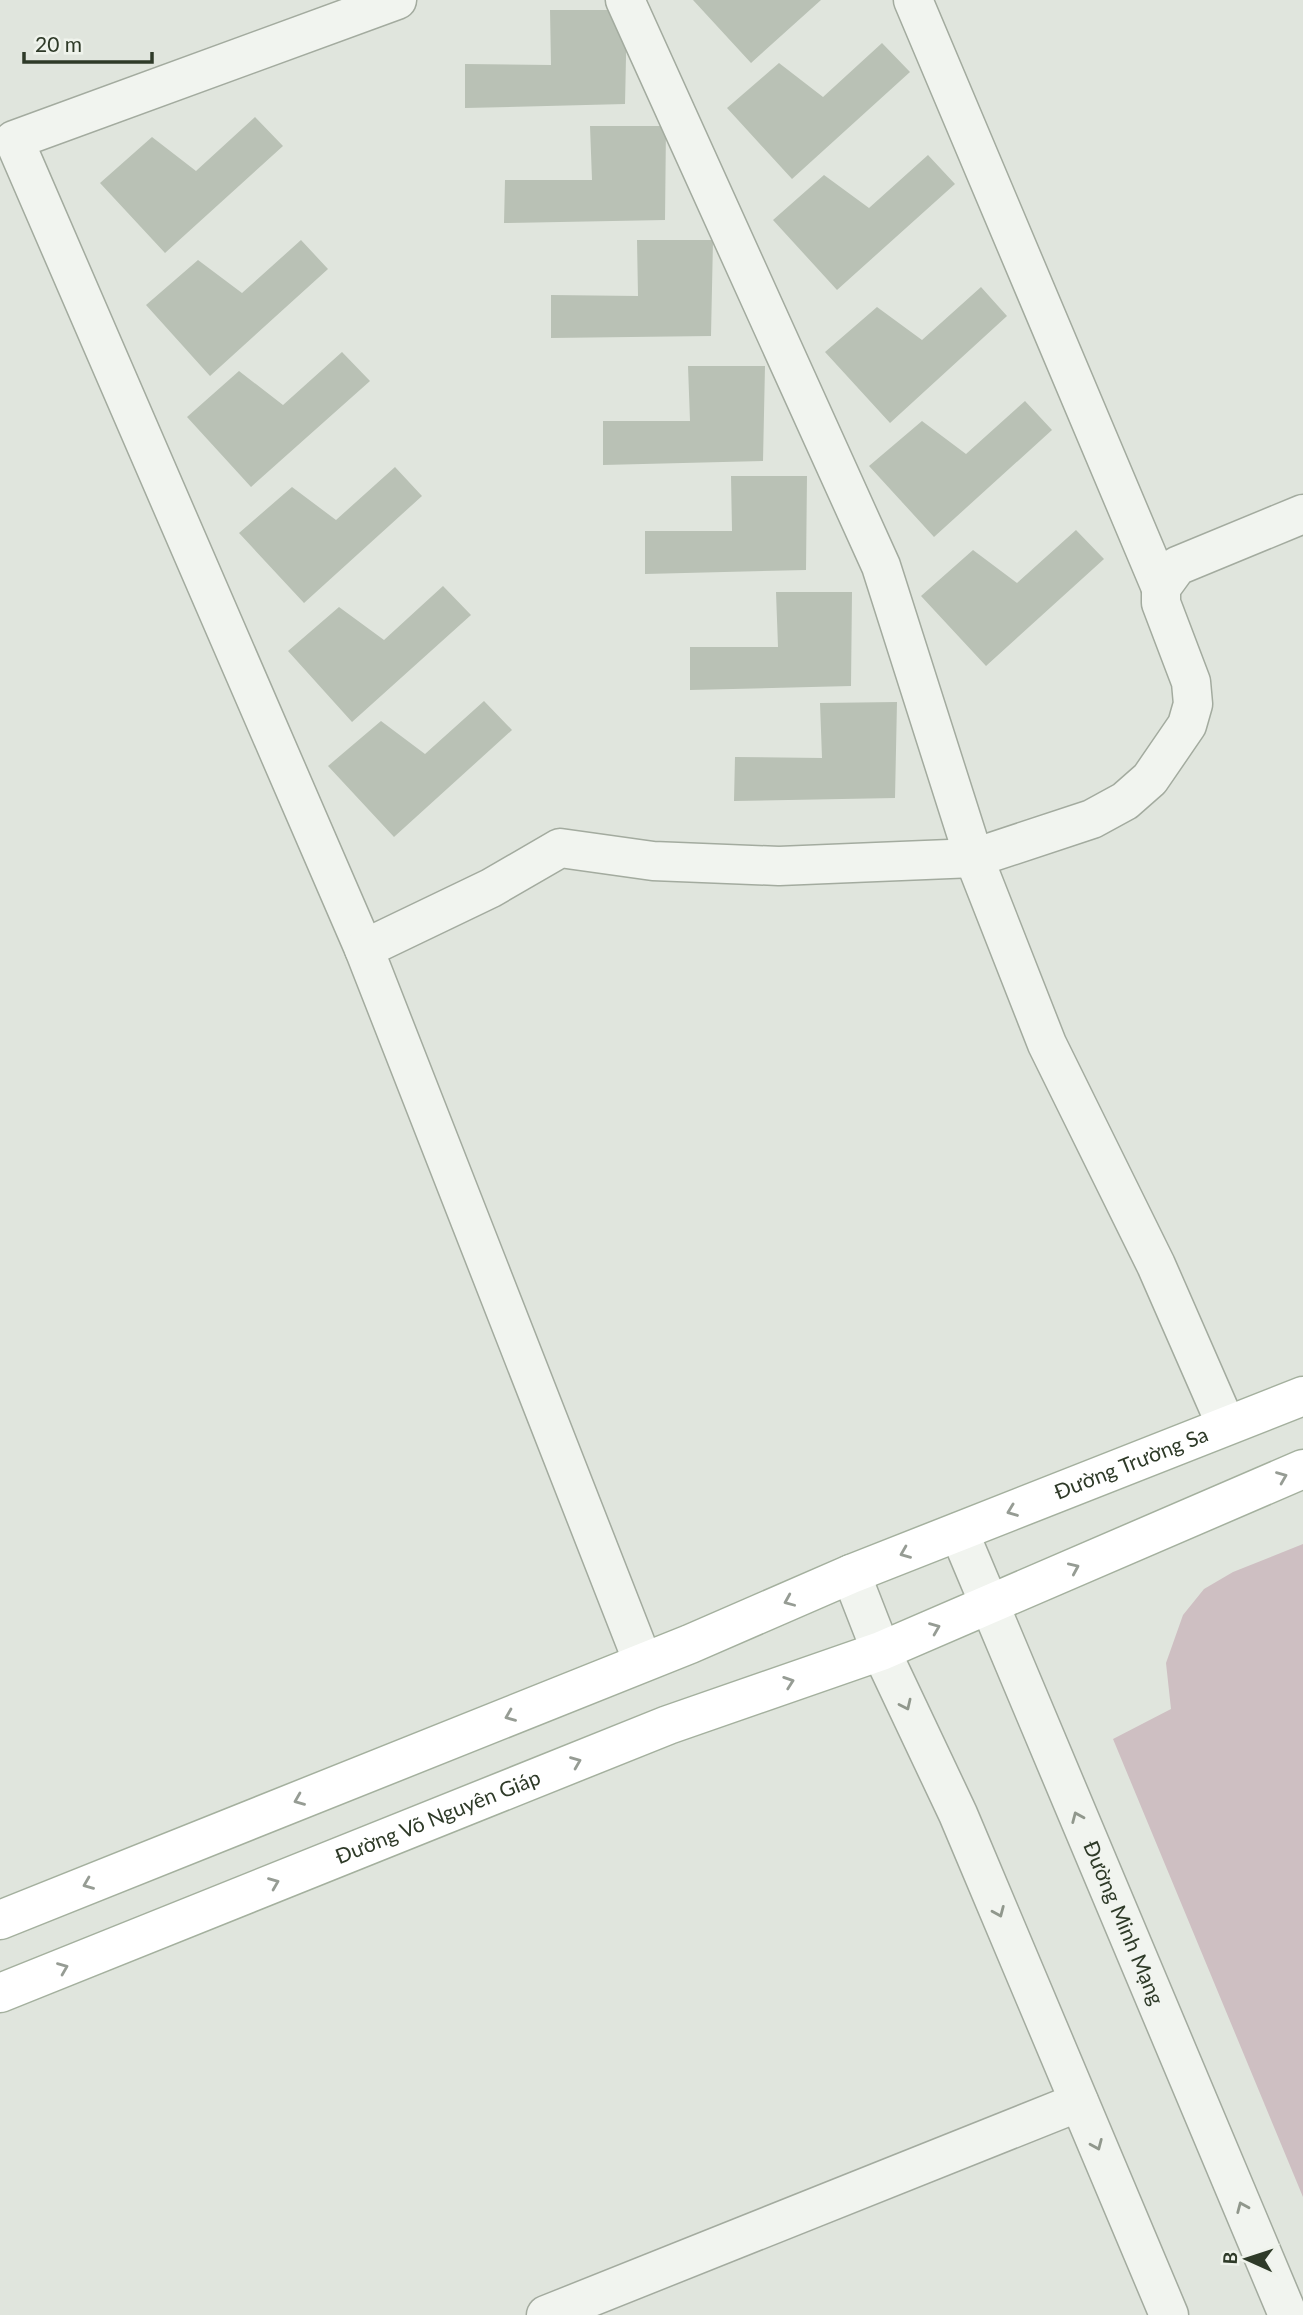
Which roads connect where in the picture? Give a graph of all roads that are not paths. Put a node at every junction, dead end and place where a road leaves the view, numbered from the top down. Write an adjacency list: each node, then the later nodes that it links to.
1 (397, 0): 7 (street)
2 (625, 0): 6 (street)
3 (913, 0): 5 (street)
4 (1303, 514): 5 (street)
5 (1161, 588): 6 (street)
6 (974, 858): 7 (street); 9 (street)
7 (364, 949): 14 (street)
8 (1303, 1396): 11 (main road, Đường Trường Sa, one-way to 11)
9 (1219, 1409)
10 (1303, 1469): 13 (main road, one-way to 10)
11 (958, 1532): 12 (main road, Đường Trường Sa, one-way to 12); 13 (street, Đường Minh Mạng)
12 (852, 1574): 15 (street); 16 (main road, one-way to 16)
13 (989, 1606): 15 (main road, Đường Võ Nguyên Giáp, one-way to 13); 21 (street, Đường Minh Mạng, one-way to 13)
14 (639, 1651)
15 (881, 1651): 17 (main road, Đường Võ Nguyên Giáp, one-way to 15); 18 (street, one-way to 18)
16 (0, 1920)
17 (0, 1993)
18 (1079, 2102): 19 (street); 20 (street, one-way to 20)
19 (546, 2315)
20 (1169, 2315)
21 (1288, 2315)

